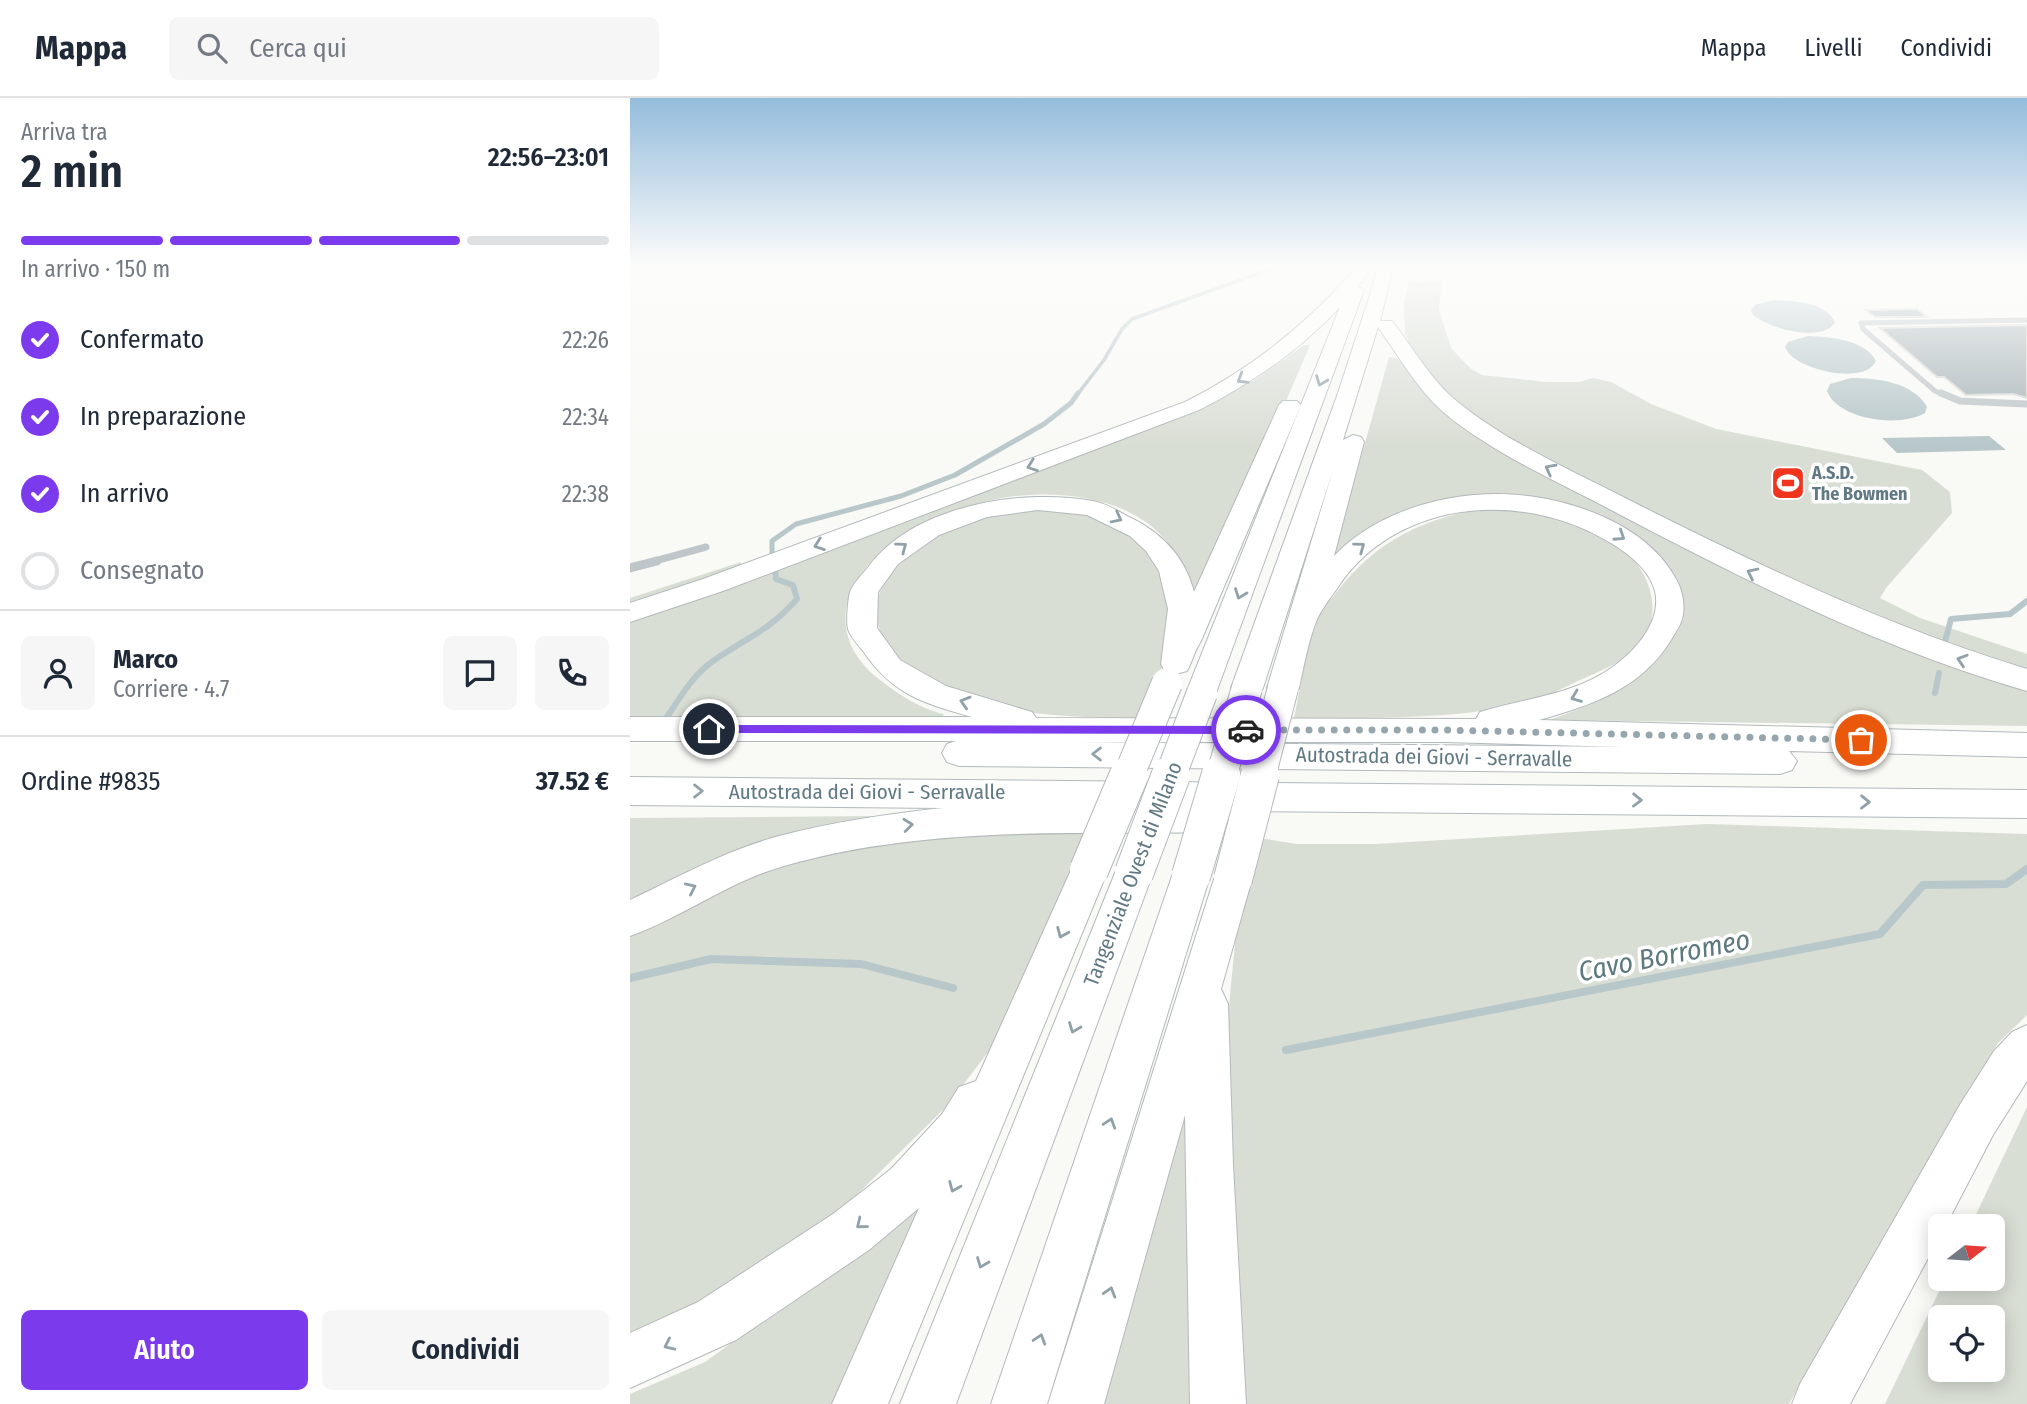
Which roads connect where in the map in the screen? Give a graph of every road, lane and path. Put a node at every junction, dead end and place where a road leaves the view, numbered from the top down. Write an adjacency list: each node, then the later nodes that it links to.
1 (1314, 325): 10 (highway, one-way to 10)
2 (1325, 325): 12 (highway)
3 (1351, 325): 30 (highway, Tangenziale Ovest di Milano, one-way to 30, bridge)
4 (1362, 325): 23 (highway, bridge)
5 (1386, 325): 11 (highway); 13 (highway, one-way to 5)
6 (1862, 325): 7 (lane)
7 (2027, 404)
8 (706, 547): 9 (lane)
9 (630, 568)
10 (630, 613)
11 (1303, 619): 16 (highway, one-way to 16); 23 (highway, bridge)
12 (1172, 674): 15 (highway, one-way to 12); 26 (highway, one-way to 26, bridge)
13 (2027, 680)
14 (630, 729): 15 (highway)
15 (1053, 730): 16 (highway)
16 (1444, 730): 17 (highway)
17 (2027, 745)
18 (630, 750): 19 (highway, Autostrada dei Giovi - Serravalle, one-way to 18)
19 (2027, 764)
20 (630, 791): 21 (highway, Autostrada dei Giovi - Serravalle, one-way to 21)
21 (1569, 799): 22 (highway, Autostrada dei Giovi - Serravalle, one-way to 22); 24 (highway, one-way to 21)
22 (2027, 804)
23 (1212, 878): 25 (highway); 31 (highway, one-way to 23)
24 (630, 919)
25 (1206, 971): 32 (highway, one-way to 25); 33 (highway)
26 (1016, 1043): 28 (highway, one-way to 28); 29 (highway, one-way to 29)
27 (2027, 1047): 34 (highway)
28 (630, 1362)
29 (860, 1404)
30 (928, 1404)
31 (1019, 1404)
32 (1076, 1404)
33 (1218, 1404)
34 (1820, 1404)

